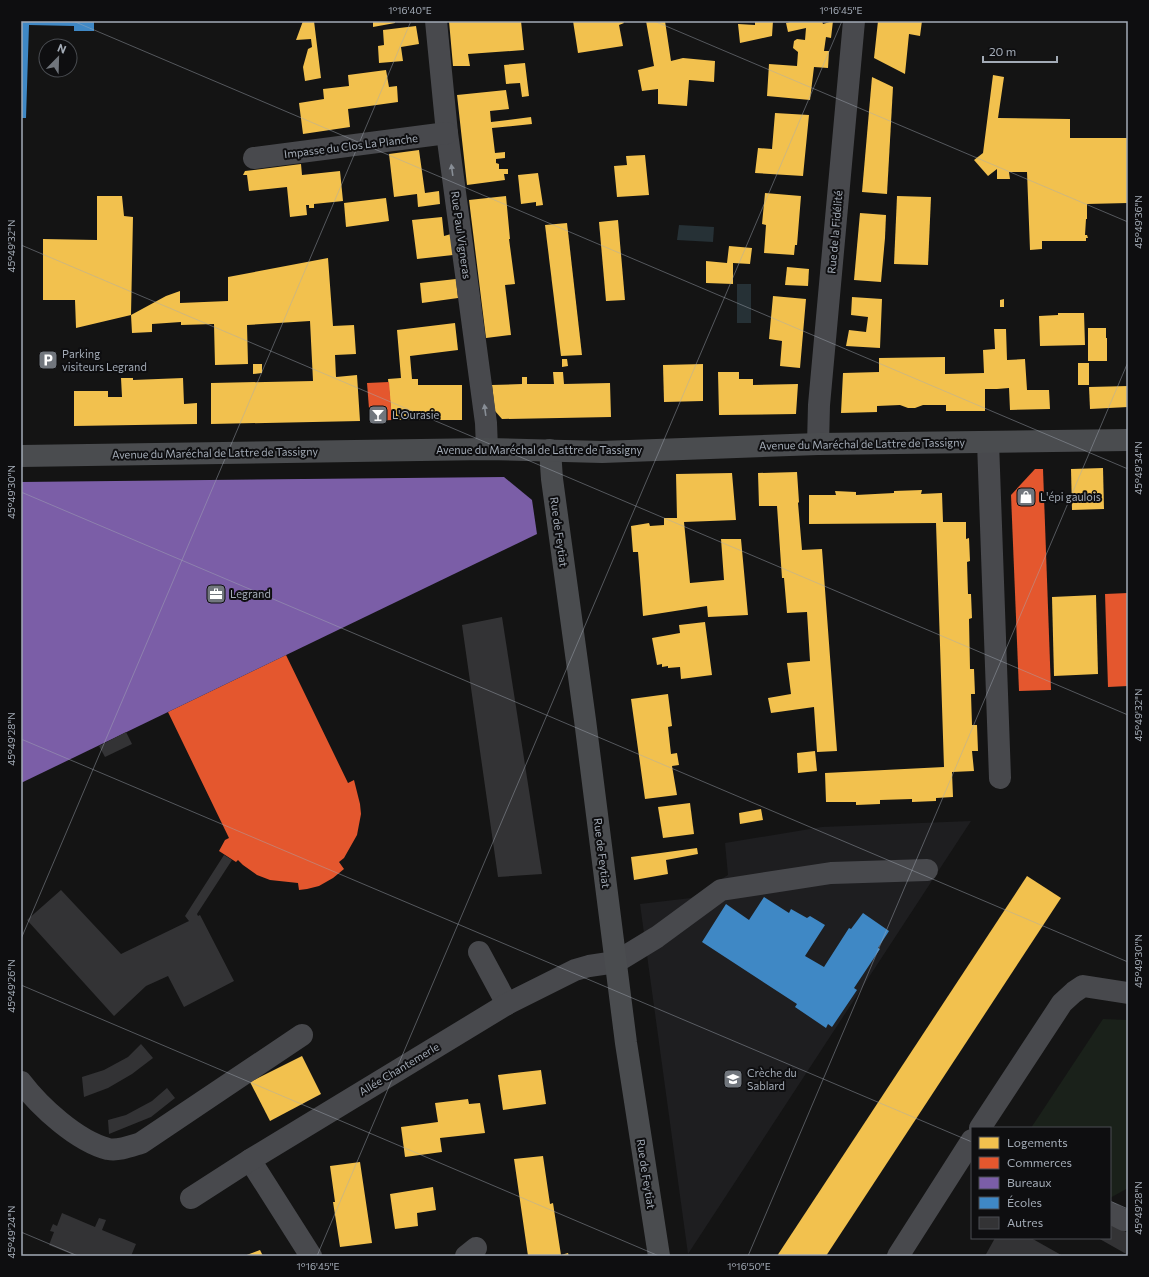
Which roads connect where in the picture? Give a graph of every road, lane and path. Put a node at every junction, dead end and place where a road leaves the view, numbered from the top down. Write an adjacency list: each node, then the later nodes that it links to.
1 (436, 21): 3 (street, Rue Paul Vigneras)
2 (854, 21): 7 (street, Rue de la Fidélité)
3 (448, 133): 4 (street, Impasse du Clos La Planche); 8 (street, Rue Paul Vigneras, one-way to 3)
4 (254, 158)
5 (1128, 440): 6 (main road, Avenue du Maréchal de Lattre de Tassigny)
6 (988, 442): 7 (main road, Avenue du Maréchal de Lattre de Tassigny); 11 (street)
7 (818, 444): 9 (main road, Avenue du Maréchal de Lattre de Tassigny)
8 (487, 449): 9 (main road, Avenue du Maréchal de Lattre de Tassigny); 10 (main road, Avenue du Maréchal de Lattre de Tassigny)
9 (550, 450): 14 (main road, Rue de Feytiat)
10 (21, 456)
11 (1000, 778)
12 (927, 870): 14 (street)
13 (479, 952): 16 (street)
14 (616, 962): 16 (street, Allée Chantemerle); 24 (main road, Rue de Feytiat)
15 (1128, 993): 19 (street)
16 (507, 1004): 21 (street, Allée Chantemerle)
17 (302, 1035): 18 (street)
18 (21, 1082)
19 (981, 1127)
20 (971, 1142): 25 (street)
21 (250, 1160): 22 (street, Allée Chantemerle); 23 (street)
22 (191, 1198)
23 (311, 1256)
24 (659, 1256)
25 (898, 1256)

